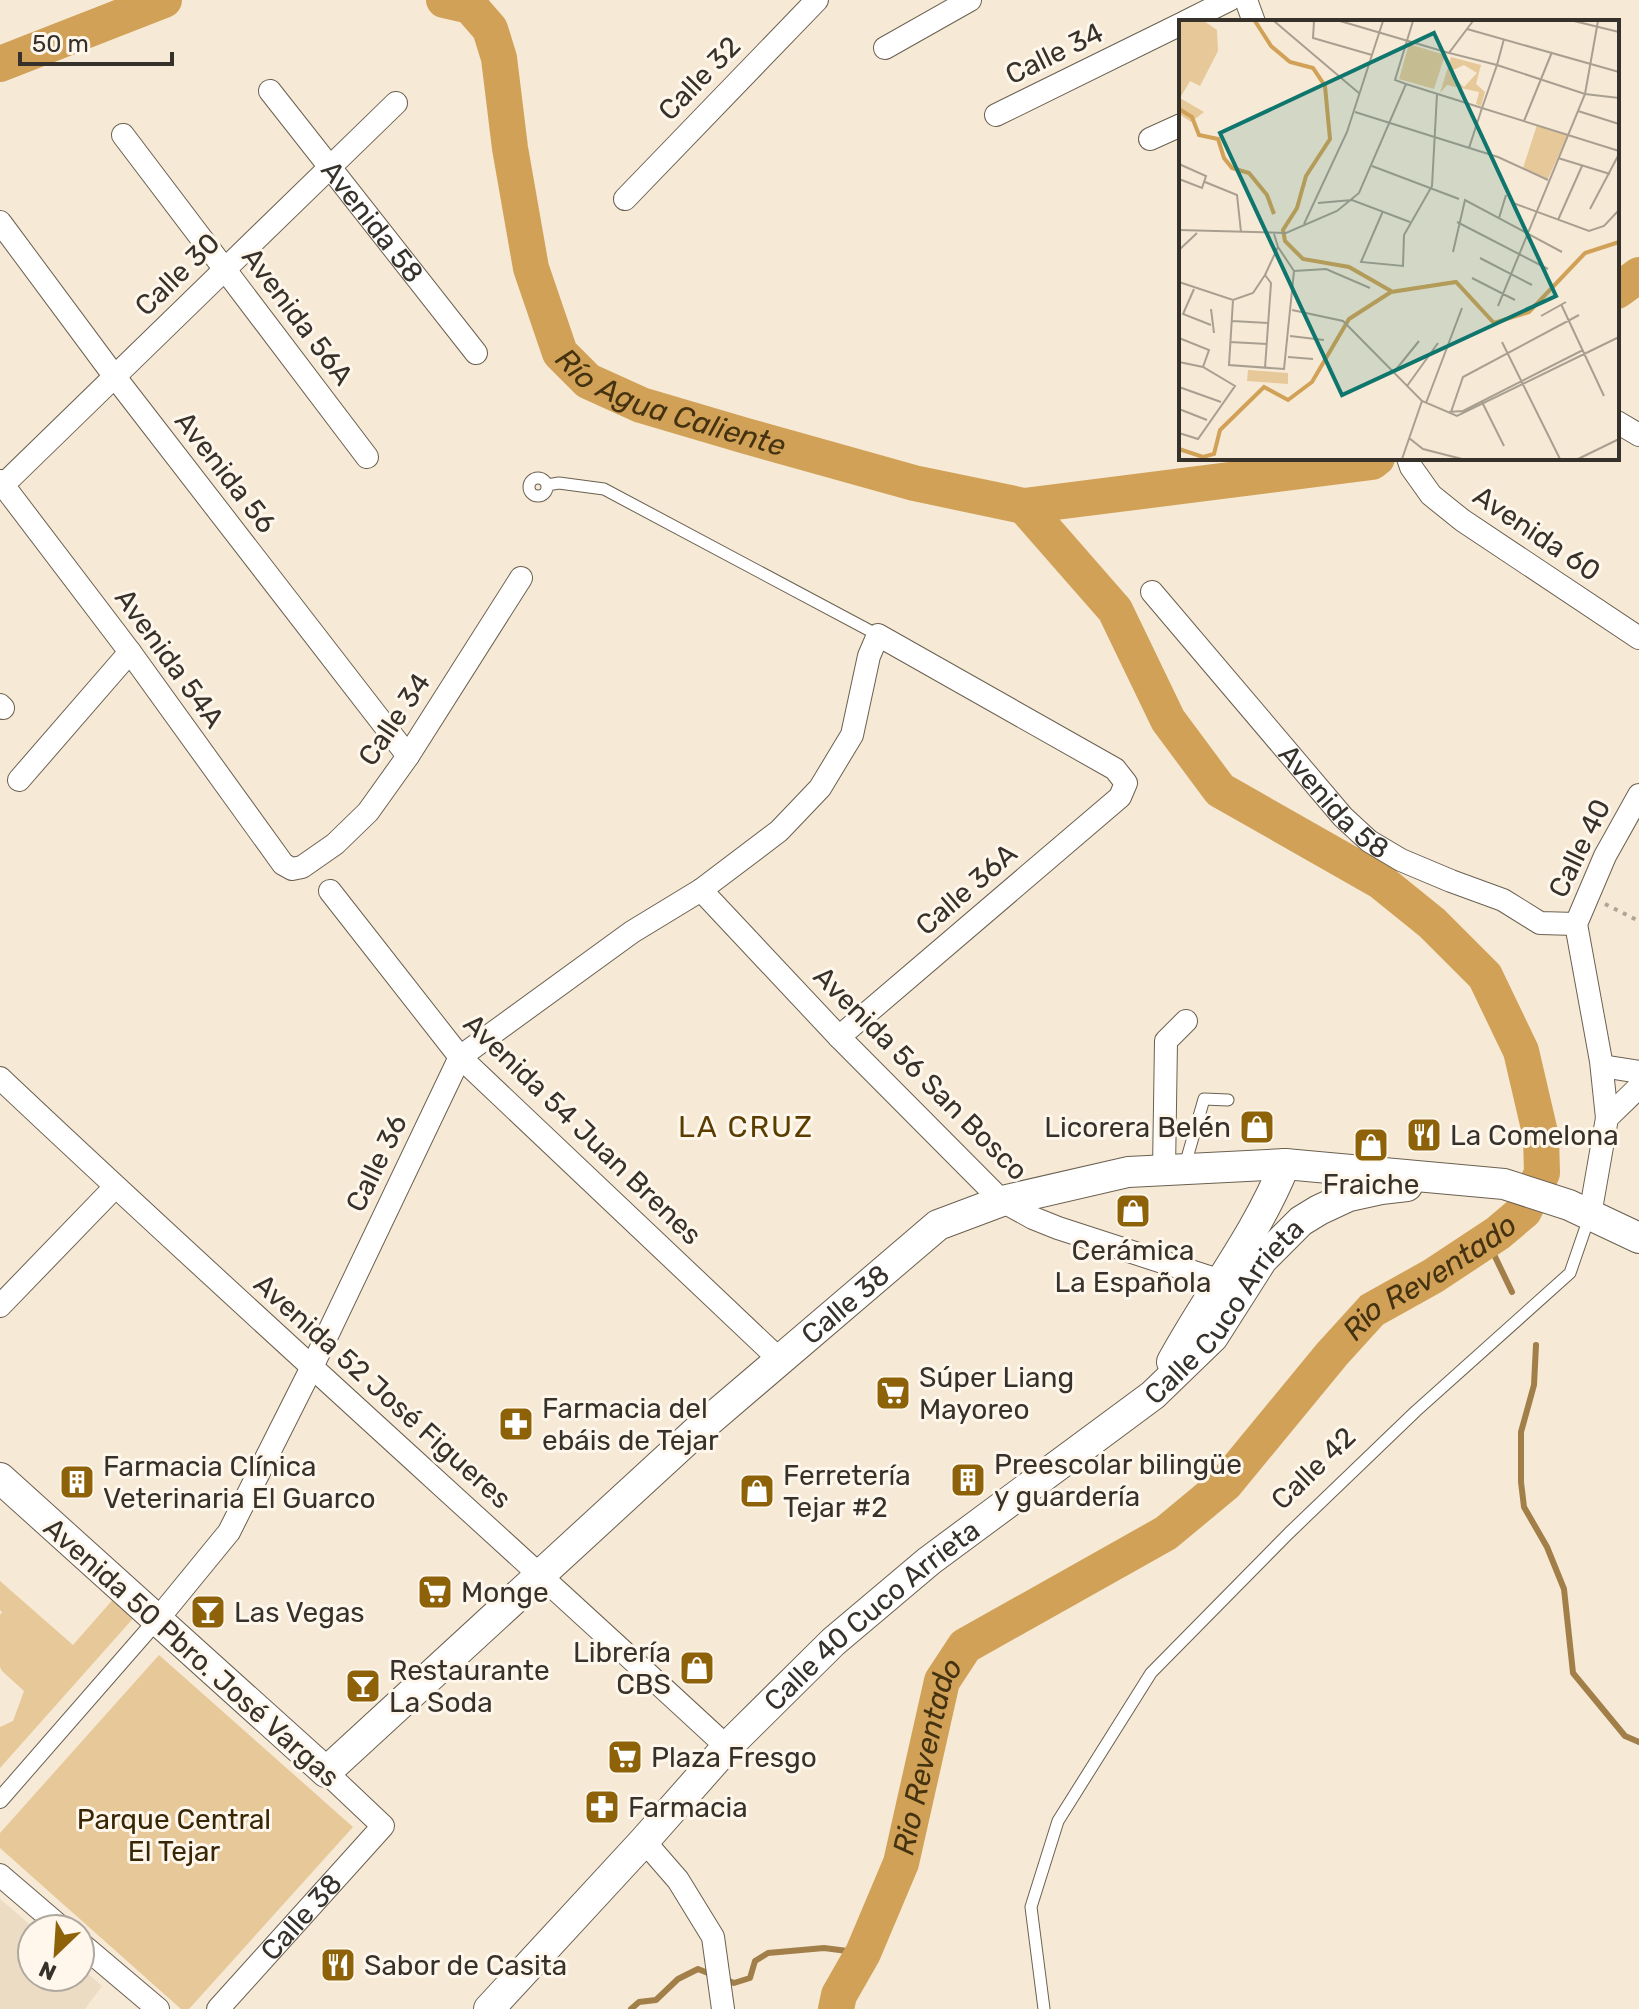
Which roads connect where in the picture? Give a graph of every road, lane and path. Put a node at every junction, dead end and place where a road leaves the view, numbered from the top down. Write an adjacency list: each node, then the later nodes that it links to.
1 (817, 0): 16 (street, Calle 32)
2 (970, 0): 8 (street)
3 (1229, 0): 5 (street, Calle 34)
4 (1246, 0): 6 (street)
5 (1189, 20)
6 (1253, 20)
7 (1179, 25): 11 (street, Calle 34)
8 (885, 48)
9 (270, 91): 15 (street, Avenida 58)
10 (396, 103): 15 (street, Calle 30)
11 (996, 115)
12 (1179, 126): 14 (street)
13 (123, 135): 18 (street, Avenida 56A)
14 (1150, 139)
15 (329, 168): 18 (street, Calle 30); 19 (street, Avenida 58)
16 (625, 199)
17 (0, 222): 20 (street, Avenida 56)
18 (225, 269): 20 (street, Calle 30); 23 (street, Avenida 56A)
19 (476, 353)
20 (115, 377): 25 (street, Calle 30); 32 (street, Avenida 56)
21 (1619, 423): 22 (street)
22 (1639, 435)
23 (367, 457)
24 (1410, 462): 30 (street, Avenida 60)
25 (1, 485): 31 (street, Avenida 54A)
26 (547, 485): 29 (lane)
27 (521, 578): 32 (street, Calle 34)
28 (1152, 592): 40 (street, Avenida 58)
29 (878, 635): 36 (street, Calle 36); 42 (street, Calle 36A)
30 (1639, 638)
31 (130, 652): 33 (street); 35 (street, Avenida 54A)
32 (408, 756): 35 (street, Calle 34)
33 (19, 780)
34 (1639, 795): 38 (street, Calle 40)
35 (292, 869)
36 (701, 890): 42 (street, Avenida 56 San Bosco); 43 (street, Calle 36)
37 (330, 891): 43 (street, Avenida 54 Juan Brenes)
38 (1588, 895): 39 (path); 40 (street, Calle 40)
39 (1639, 921)
40 (1576, 924): 44 (street, Calle 40)
41 (1186, 1021): 51 (street)
42 (839, 1037): 54 (street, Avenida 56 San Bosco)
43 (460, 1057): 59 (street, Avenida 54 Juan Brenes); 60 (street, Calle 36)
44 (1602, 1066): 45 (street); 49 (street, Calle 40)
45 (1639, 1072)
46 (0, 1078): 53 (street, Avenida 52 José Figueres)
47 (1639, 1087): 49 (street)
48 (1228, 1100): 51 (lane)
49 (1607, 1118): 55 (street, Calle 42)
50 (1285, 1164): 51 (main road, Calle 38); 52 (main road, Calle 38); 57 (main road, Calle Cuco Arrieta)
51 (1174, 1170): 54 (main road, Calle 38)
52 (1508, 1185): 55 (main road); 61 (main road, Calle Cuco Arrieta)
53 (115, 1187): 58 (street); 60 (street, Avenida 52 José Figueres)
54 (1002, 1201): 57 (street, Avenida 56 San Bosco); 59 (main road, Calle 38)
55 (1579, 1210): 56 (main road); 77 (lane, Calle 42)
56 (1639, 1238)
57 (1221, 1281): 61 (main road, Calle Cuco Arrieta)
58 (0, 1306)
59 (779, 1359): 63 (main road, Calle 38)
60 (312, 1367): 63 (street, Avenida 52 José Figueres); 64 (street, Calle 36)
61 (1153, 1395): 65 (main road, Calle 40 Cuco Arrieta)
62 (0, 1478): 64 (main road, Avenida 50 Pbro. José Vargas)
63 (540, 1573): 65 (street, Avenida 52 José Figueres); 66 (main road, Calle 38)
64 (157, 1620): 66 (main road, Avenida 50 Pbro. José Vargas); 67 (street, Calle 36)
65 (727, 1747): 69 (main road, Calle 40 Cuco Arrieta)
66 (326, 1772): 68 (street, Avenida 50 Pbro. José Vargas)
67 (0, 1800)
68 (383, 1826): 75 (street, Calle 38)
69 (644, 1841): 73 (street); 76 (main road, Calle 40 Cuco Arrieta)
70 (0, 1875): 71 (street)
71 (44, 1913)
72 (96, 1957): 74 (street)
73 (722, 2000)
74 (158, 2009)
75 (218, 2009)
76 (489, 2009)
77 (1044, 2009)

